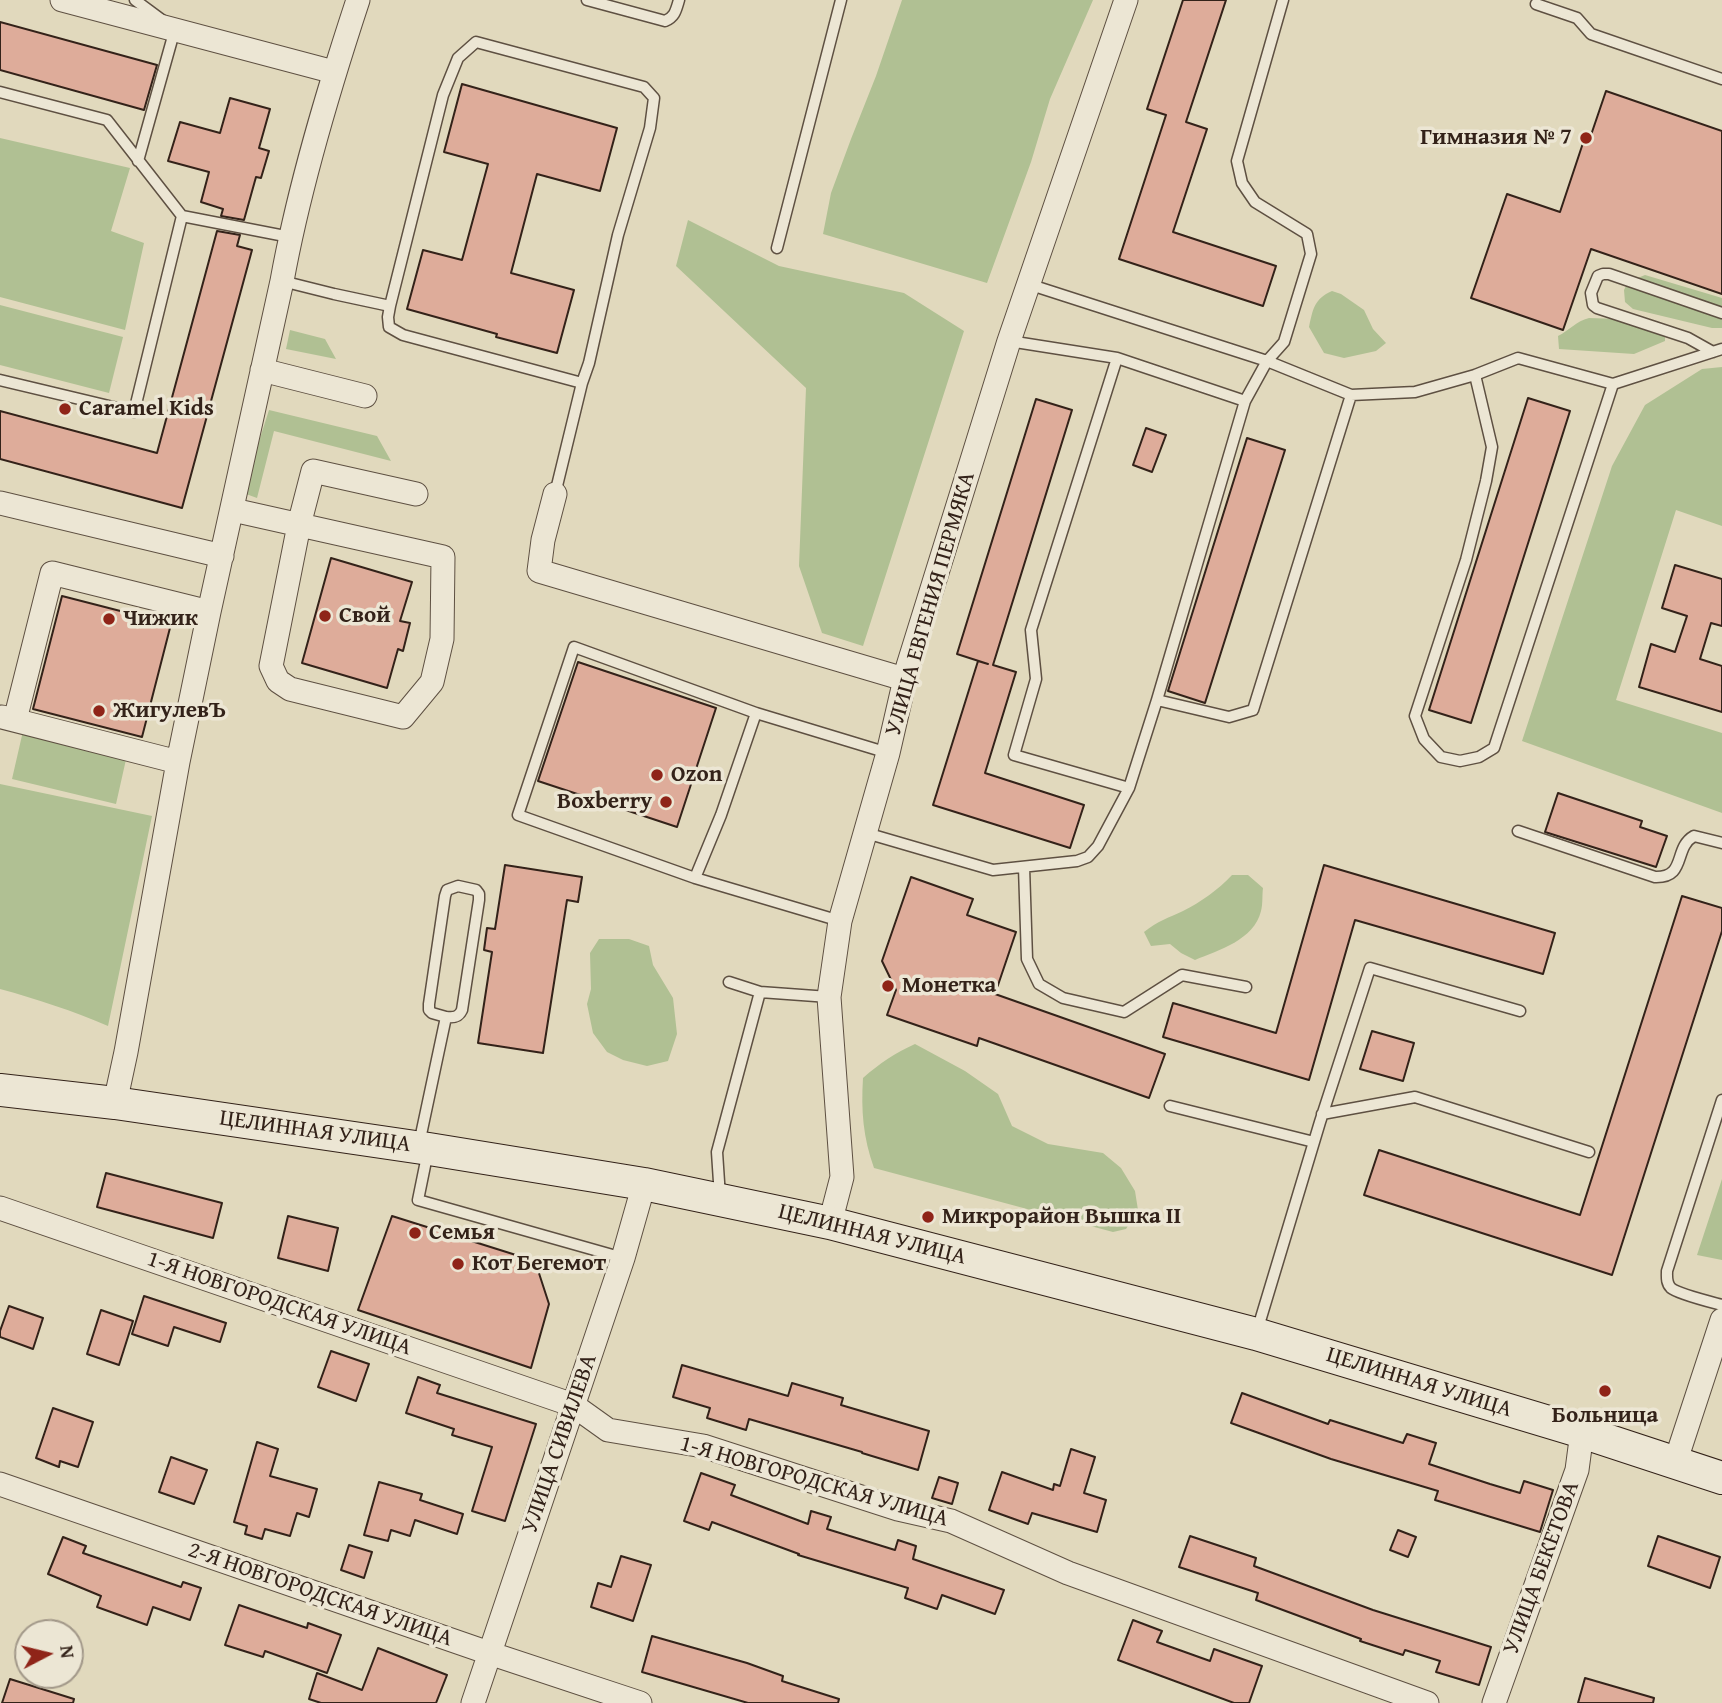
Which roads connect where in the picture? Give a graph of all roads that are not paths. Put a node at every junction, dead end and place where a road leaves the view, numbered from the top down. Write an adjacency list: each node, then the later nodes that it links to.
1 (62, 0): 10 (street)
2 (135, 0): 10 (lane)
3 (358, 0): 11 (street)
4 (587, 0): 5 (lane)
5 (679, 0)
6 (841, 0): 17 (lane)
7 (1126, 0): 19 (street, УЛИЦА ЕВГЕНИЯ ПЕРМЯКА)
8 (1283, 0): 25 (lane)
9 (1536, 4): 12 (lane)
10 (175, 30): 11 (street); 14 (lane)
11 (334, 72): 16 (street)
12 (1722, 79)
13 (0, 92): 14 (lane)
14 (138, 161): 15 (lane)
15 (182, 216): 16 (lane); 28 (lane)
16 (290, 237): 18 (street)
17 (777, 248)
18 (282, 281): 20 (lane); 26 (street)
19 (1028, 284): 22 (street, УЛИЦА ЕВГЕНИЯ ПЕРМЯКА); 25 (lane)
20 (390, 306): 29 (lane); 29 (lane)
21 (1722, 313): 23 (lane)
22 (1009, 341): 24 (lane); 41 (street, УЛИЦА ЕВГЕНИЯ ПЕРМЯКА)
23 (1718, 350): 30 (lane)
24 (1117, 358): 33 (lane); 47 (lane)
25 (1267, 361): 31 (lane); 33 (lane)
26 (262, 370): 32 (street); 37 (street)
27 (1475, 375): 30 (lane); 30 (lane); 31 (lane)
28 (0, 380)
29 (582, 383): 35 (lane)
30 (1613, 384)
31 (1351, 395): 42 (lane)
32 (365, 396)
33 (1245, 401): 42 (lane)
34 (416, 494): 38 (street)
35 (555, 494): 41 (street)
36 (0, 503): 39 (street)
37 (233, 510): 38 (street); 39 (street)
38 (299, 524): 38 (street)
39 (222, 556): 40 (street)
40 (209, 612): 44 (street); 46 (street)
41 (904, 679): 45 (street, УЛИЦА ЕВГЕНИЯ ПЕРМЯКА)
42 (1157, 700): 47 (lane)
43 (757, 713): 45 (lane); 52 (lane); 52 (lane)
44 (7, 719): 46 (street)
45 (888, 753): 49 (street, УЛИЦА ЕВГЕНИЯ ПЕРМЯКА)
46 (178, 762): 62 (street)
47 (1129, 788): 51 (lane)
48 (1518, 831): 50 (lane)
49 (866, 832): 51 (lane); 53 (street, УЛИЦА ЕВГЕНИЯ ПЕРМЯКА)
50 (1722, 843)
51 (1024, 867): 55 (lane)
52 (695, 878): 53 (lane)
53 (840, 921): 57 (street, УЛИЦА ЕВГЕНИЯ ПЕРМЯКА)
54 (729, 982): 56 (lane)
55 (1246, 987)
56 (760, 992): 57 (lane); 69 (lane)
57 (829, 997): 71 (street, УЛИЦА ЕВГЕНИЯ ПЕРМЯКА)
58 (1520, 1011): 64 (lane)
59 (446, 1017): 59 (lane); 66 (lane)
60 (0, 1090): 62 (main road, ЦЕЛИННАЯ УЛИЦА)
61 (1722, 1100): 73 (lane)
62 (115, 1103): 66 (main road, ЦЕЛИННАЯ УЛИЦА)
63 (1170, 1106): 65 (lane)
64 (1322, 1114): 65 (lane); 67 (lane)
65 (1314, 1142): 75 (lane)
66 (424, 1148): 68 (main road, ЦЕЛИННАЯ УЛИЦА); 72 (lane)
67 (1589, 1152)
68 (644, 1184): 69 (main road, ЦЕЛИННАЯ УЛИЦА); 72 (street, УЛИЦА СИВИЛЕВА)
69 (720, 1200): 71 (main road, ЦЕЛИННАЯ УЛИЦА)
70 (0, 1208): 76 (street, 1-Я НОВГОРОДСКАЯ УЛИЦА)
71 (830, 1223): 75 (main road, ЦЕЛИННАЯ УЛИЦА)
72 (623, 1258): 76 (street, УЛИЦА СИВИЛЕВА)
73 (1722, 1305)
74 (1722, 1320): 78 (street)
75 (1256, 1334): 77 (main road, ЦЕЛИННАЯ УЛИЦА)
76 (573, 1405): 81 (street, УЛИЦА СИВИЛЕВА); 84 (street, 1-Я НОВГОРОДСКАЯ УЛИЦА)
77 (1582, 1432): 78 (main road, ЦЕЛИННАЯ УЛИЦА); 85 (street, УЛИЦА БЕКЕТОВА)
78 (1675, 1463): 79 (main road, ЦЕЛИННАЯ УЛИЦА)
79 (1722, 1478)
80 (0, 1484): 81 (street, 2-Я НОВГОРОДСКАЯ УЛИЦА)
81 (489, 1653): 82 (street, УЛИЦА СИВИЛЕВА); 83 (street, 2-Я НОВГОРОДСКАЯ УЛИЦА)
82 (473, 1703)
83 (640, 1703)
84 (1427, 1703)
85 (1494, 1703)

